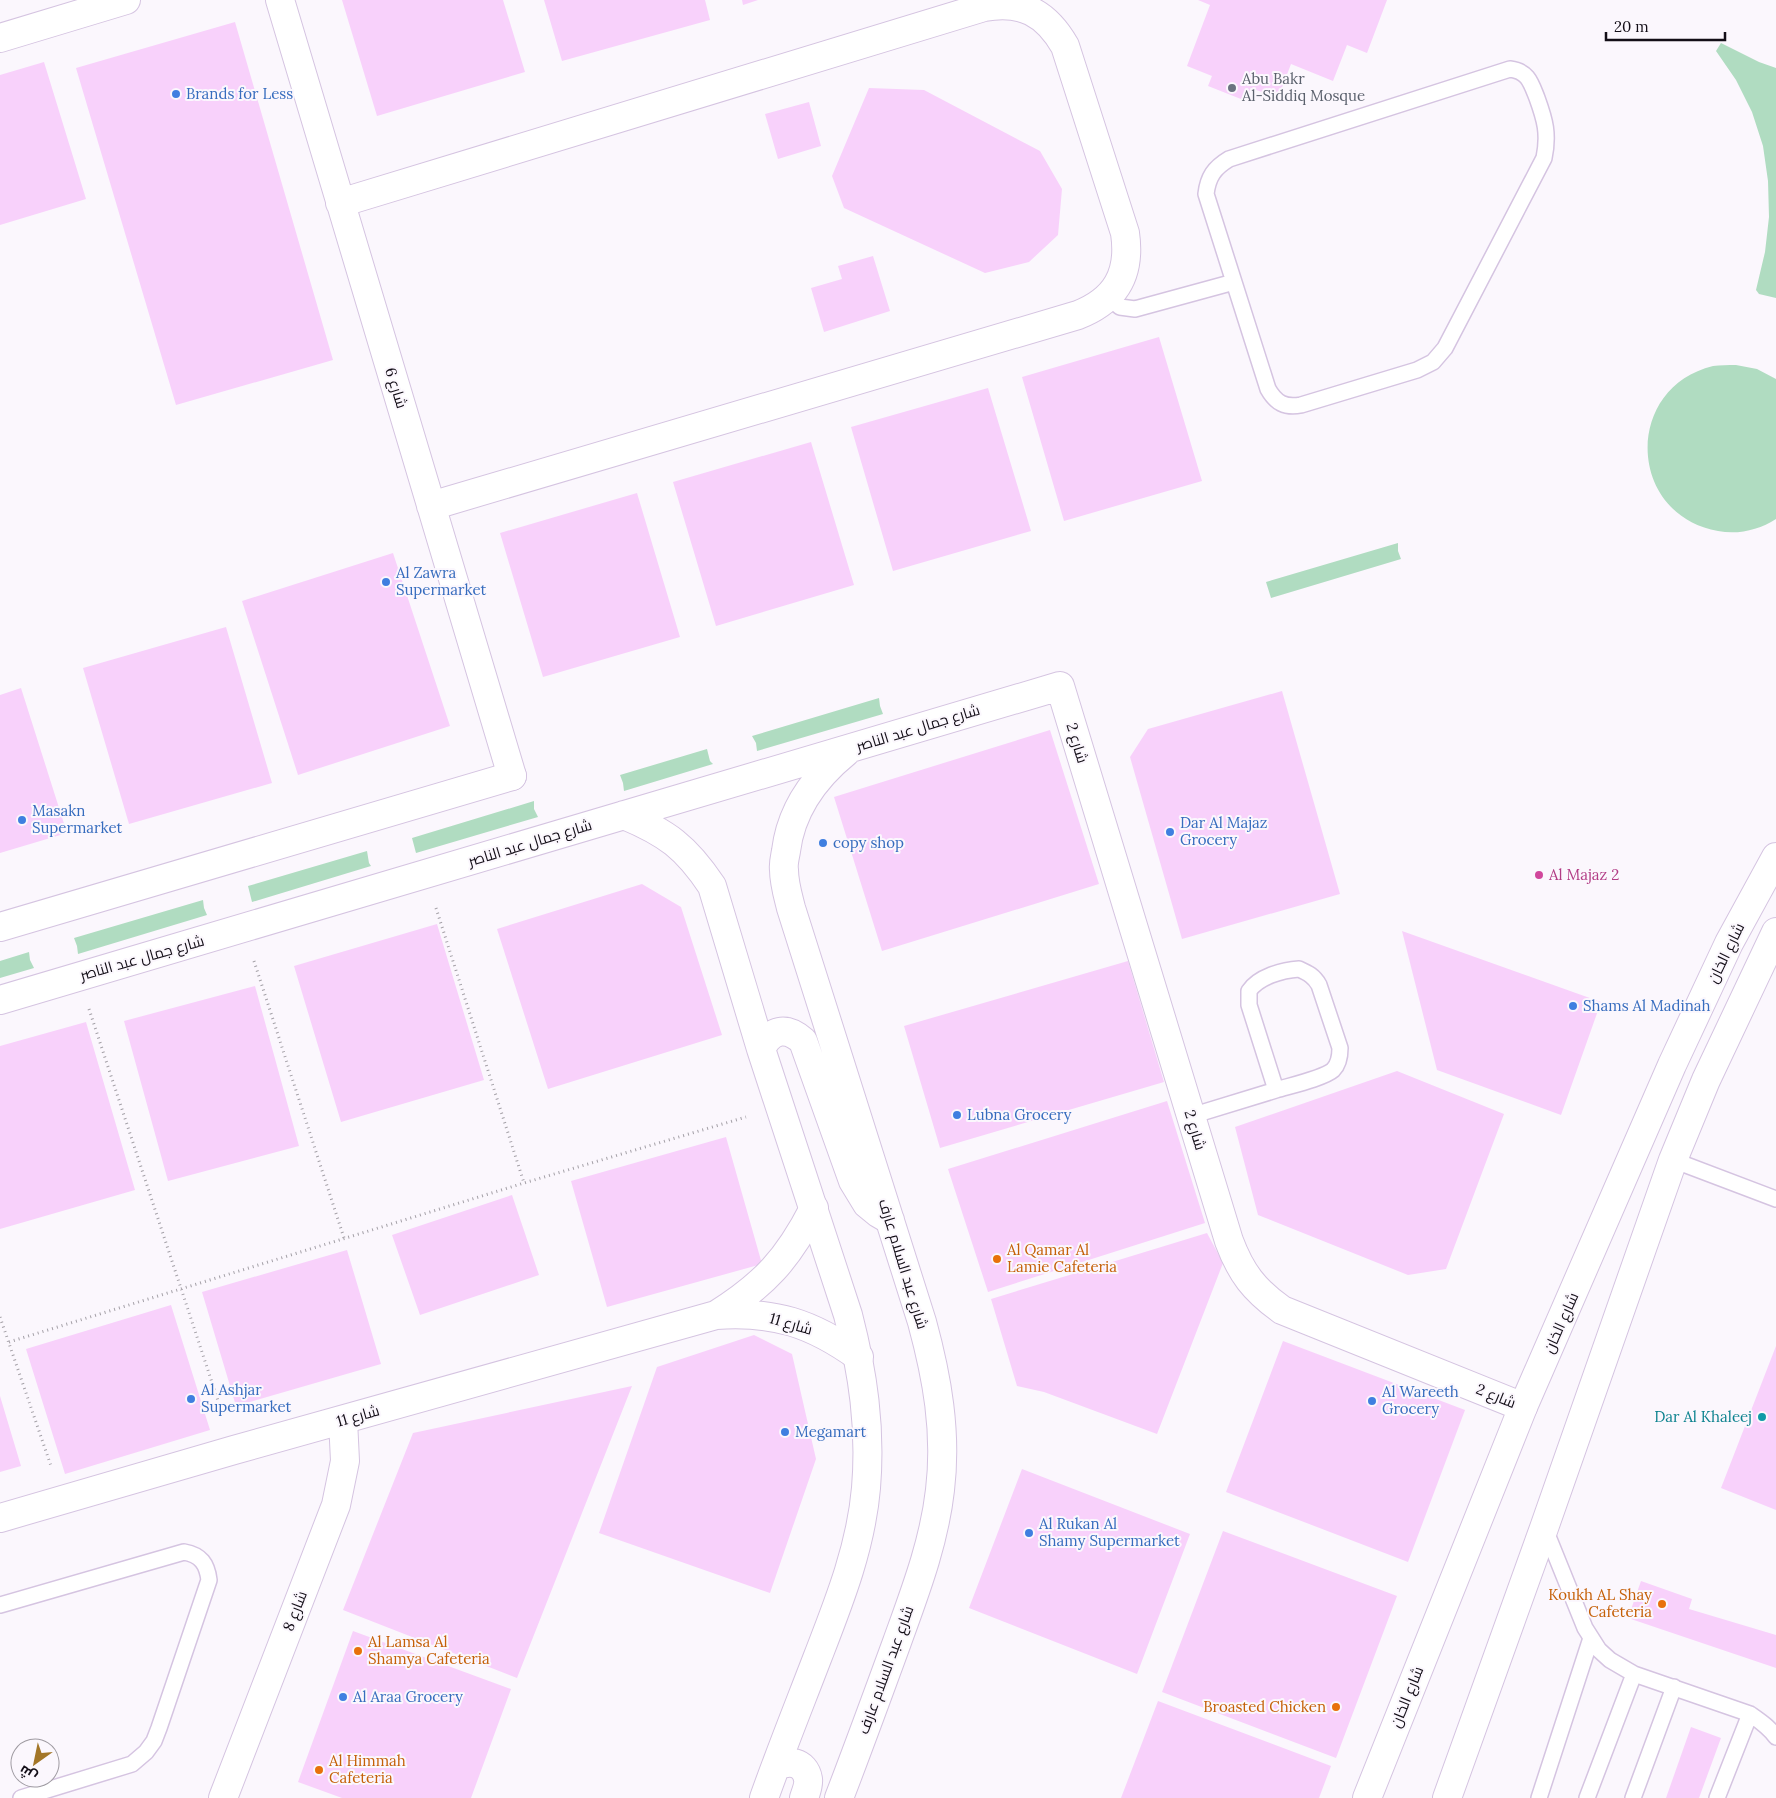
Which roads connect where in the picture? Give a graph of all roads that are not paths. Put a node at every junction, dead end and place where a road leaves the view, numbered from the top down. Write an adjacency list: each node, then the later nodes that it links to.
1 (126, 0): 3 (street)
2 (280, 0): 4 (street, شارع 6)
3 (0, 38)
4 (340, 203): 6 (street); 7 (street, شارع 6)
5 (1234, 282): 5 (lane); 6 (lane)
6 (1108, 298): 7 (street)
7 (431, 506): 12 (street, شارع 6)
8 (1060, 686): 9 (street, شارع جمال عبد الناصر); 17 (street, شارع 2)
9 (851, 748): 10 (street, شارع جمال عبد الناصر); 21 (street, شارع عبد السلام عارف)
10 (624, 816): 14 (street, شارع جمال عبد الناصر); 15 (street)
11 (1776, 857): 24 (street, شارع الخان)
12 (0, 927)
13 (1776, 932): 18 (street)
14 (0, 1000)
15 (761, 1049): 20 (street); 21 (street)
16 (1276, 1090): 16 (lane); 17 (lane)
17 (1191, 1116): 24 (street, شارع 2)
18 (1672, 1160): 19 (lane); 27 (street)
19 (1776, 1199)
20 (814, 1208): 22 (street, شارع 11); 23 (street)
21 (890, 1220): 39 (street, شارع عبد السلام عارف)
22 (716, 1315): 23 (street, شارع 11); 25 (street, شارع 11)
23 (859, 1357): 34 (street)
24 (1523, 1406): 40 (street, شارع الخان)
25 (343, 1420): 26 (street, شارع 11); 36 (street, شارع 8)
26 (0, 1518)
27 (1544, 1528): 29 (lane); 41 (street)
28 (0, 1604): 35 (lane)
29 (1590, 1638): 30 (lane); 42 (lane)
30 (1634, 1674): 31 (lane); 43 (lane)
31 (1674, 1687): 32 (lane); 44 (lane)
32 (1750, 1714): 33 (lane); 45 (lane)
33 (1776, 1737)
34 (775, 1768): 37 (street); 38 (street)
35 (21, 1798)
36 (223, 1798)
37 (764, 1798)
38 (804, 1798)
39 (840, 1798)
40 (1367, 1798)
41 (1447, 1798)
42 (1539, 1798)
43 (1587, 1798)
44 (1633, 1798)
45 (1717, 1798)

